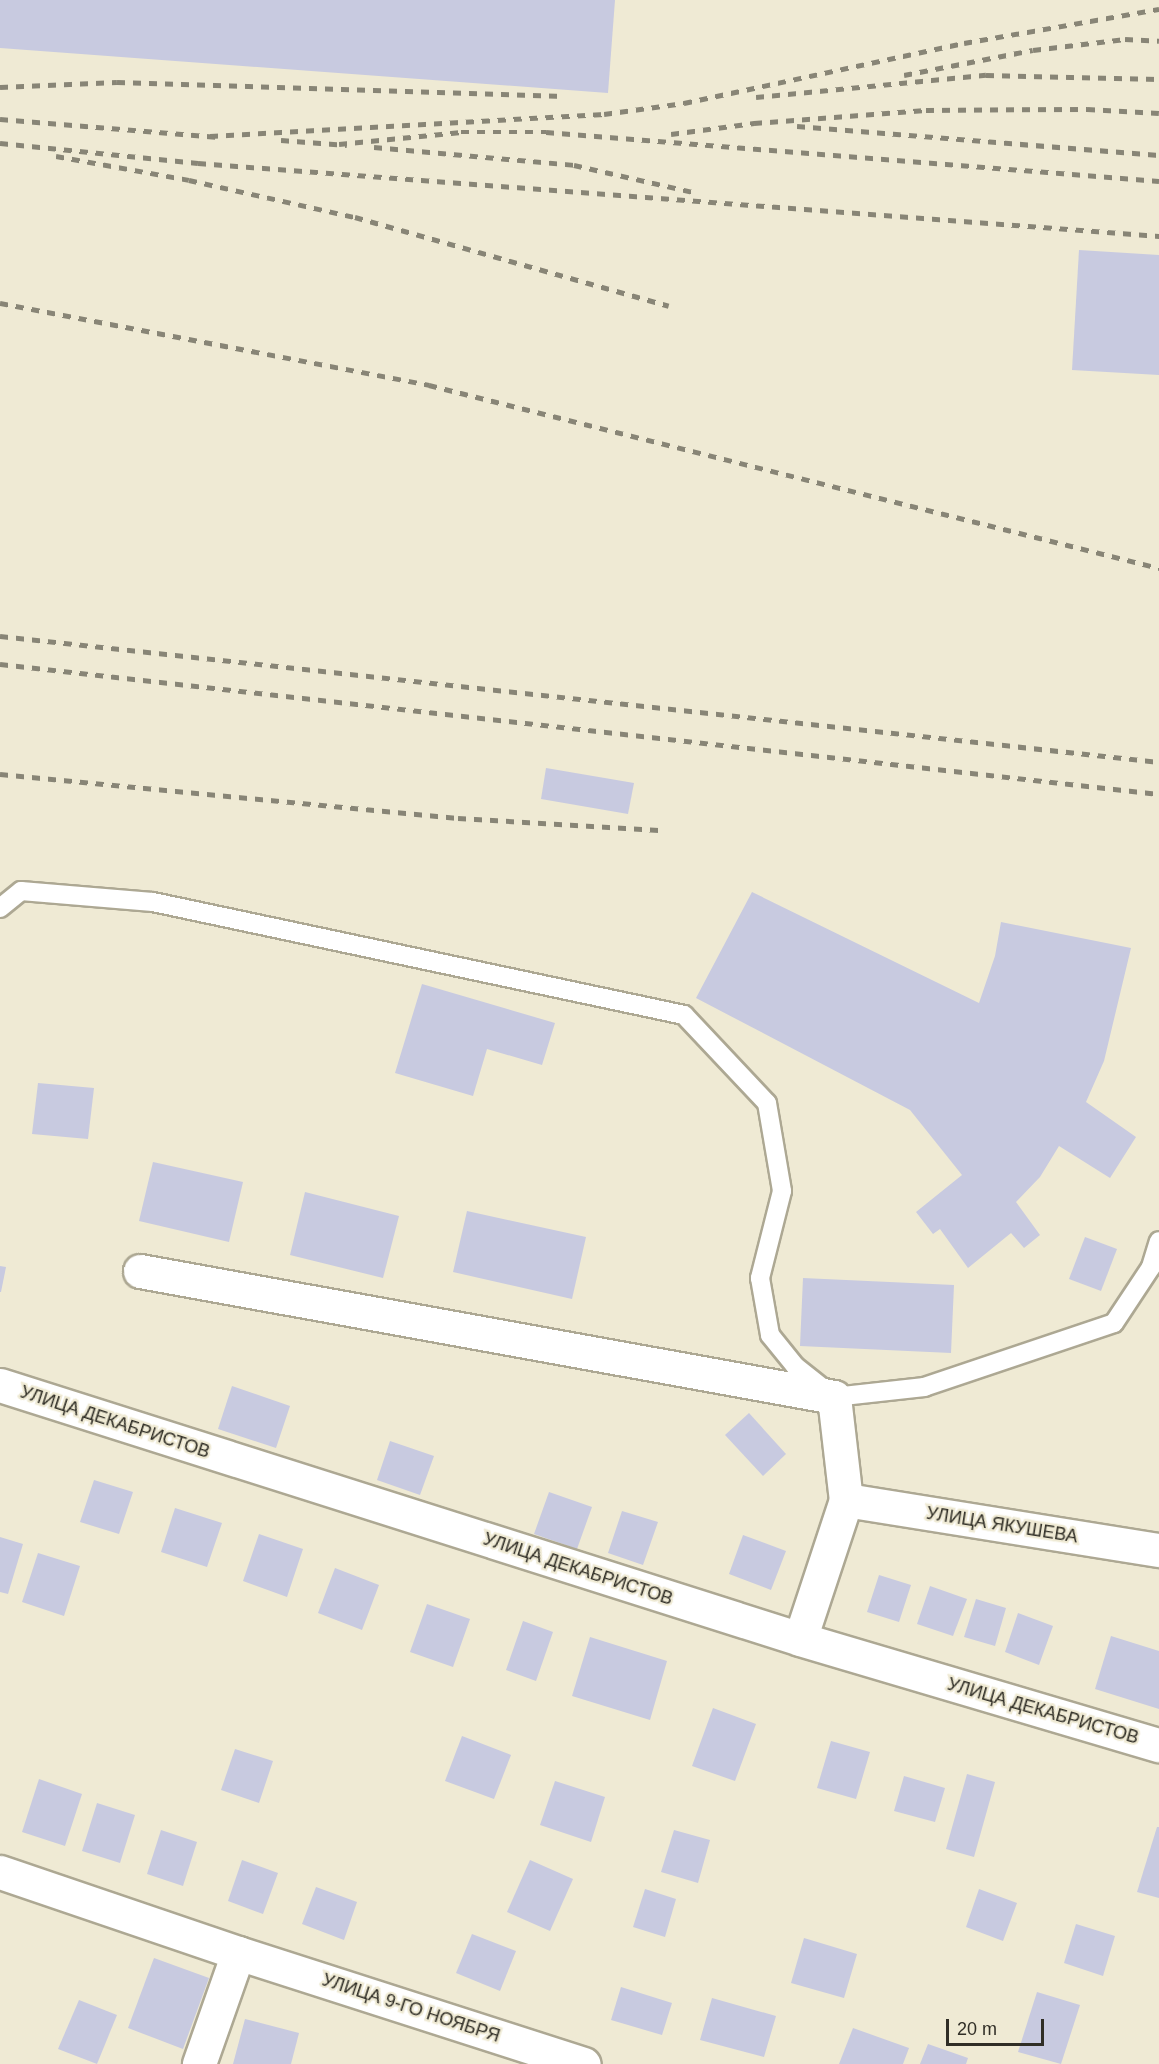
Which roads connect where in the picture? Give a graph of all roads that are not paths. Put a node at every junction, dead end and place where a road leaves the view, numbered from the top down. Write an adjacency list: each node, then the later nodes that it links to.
1 (0, 908): 5 (lane)
2 (1159, 1240): 5 (lane)
3 (140, 1271): 5 (street)
4 (0, 1385): 8 (street, УЛИЦА ДЕКАБРИСТОВ)
5 (834, 1397): 6 (street)
6 (846, 1500): 7 (street, УЛИЦА ЯКУШЕВА); 8 (street)
7 (1159, 1550)
8 (800, 1639): 9 (street, УЛИЦА ДЕКАБРИСТОВ)
9 (1159, 1745)
10 (0, 1872): 11 (street, УЛИЦА 9-ГО НОЯБРЯ)
11 (238, 1953): 12 (street); 13 (street, УЛИЦА 9-ГО НОЯБРЯ)
12 (199, 2064)
13 (584, 2064)

